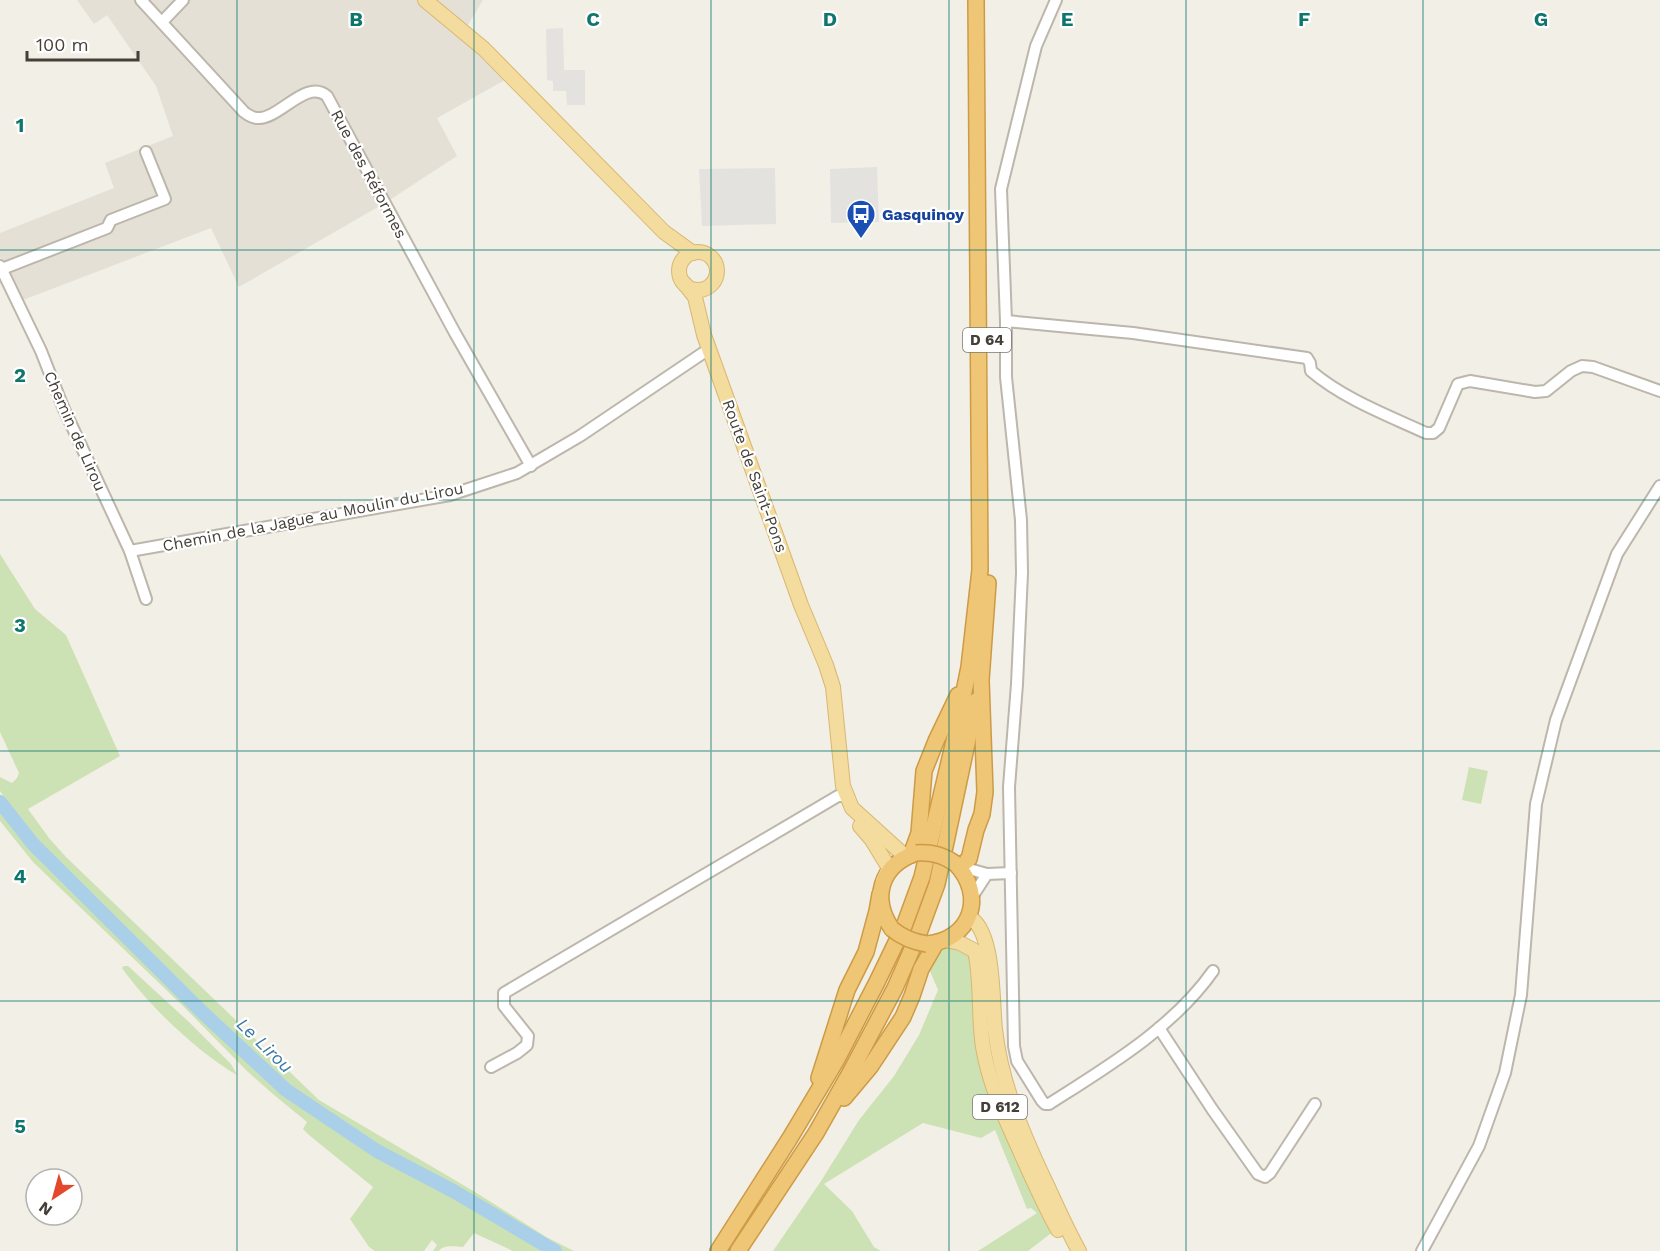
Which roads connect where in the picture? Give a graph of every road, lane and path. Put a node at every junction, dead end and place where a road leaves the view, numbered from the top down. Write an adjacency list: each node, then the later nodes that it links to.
1 (141, 0): 8 (street, Rue des Réformes)
2 (183, 0): 8 (street)
3 (414, 0): 9 (main road)
4 (424, 0): 9 (main road)
5 (976, 0): 24 (highway, D 64)
6 (985, 0): 25 (highway, D 64)
7 (1056, 0): 17 (street)
8 (162, 22): 20 (street, Rue des Réformes)
9 (517, 81): 11 (main road)
10 (146, 152): 14 (street)
11 (664, 232): 12 (main road); 13 (main road)
12 (693, 253): 13 (main road); 16 (main road)
13 (680, 265): 15 (main road)
14 (1, 267): 22 (street, Chemin de Lirou)
15 (684, 283): 16 (main road); 18 (main road, Route de Saint-Pons)
16 (708, 286): 18 (main road, Route de Saint-Pons)
17 (1006, 321): 19 (street); 29 (street)
18 (710, 349): 20 (street, Chemin de la Jague au Moulin du Lirou); 26 (main road, Route de Saint-Pons)
19 (1660, 391)
20 (531, 466): 22 (street, Chemin de la Jague au Moulin du Lirou)
21 (1660, 486): 45 (street)
22 (130, 551): 23 (street, Chemin de Lirou)
23 (146, 599)
24 (969, 667): 27 (highway, D 64); 40 (highway)
25 (981, 680): 28 (highway, D 64); 39 (highway)
26 (843, 796): 27 (main road, Route de Saint-Pons); 31 (main road, Route de Saint-Pons); 37 (street)
27 (911, 855): 28 (highway, bridge); 31 (highway)
28 (960, 868): 30 (street); 32 (highway)
29 (1011, 873): 30 (street); 36 (street)
30 (987, 874): 32 (street)
31 (882, 887): 34 (highway, bridge); 40 (highway)
32 (972, 897): 33 (highway)
33 (968, 917): 34 (highway); 44 (main road, D 612)
34 (936, 943): 39 (highway); 43 (main road, D 612)
35 (1213, 971): 36 (street)
36 (1159, 1028): 38 (street)
37 (491, 1067)
38 (1315, 1104)
39 (816, 1133): 42 (highway)
40 (790, 1138): 41 (highway)
41 (718, 1251)
42 (738, 1251)
43 (1070, 1251)
44 (1079, 1251)
45 (1422, 1251)

